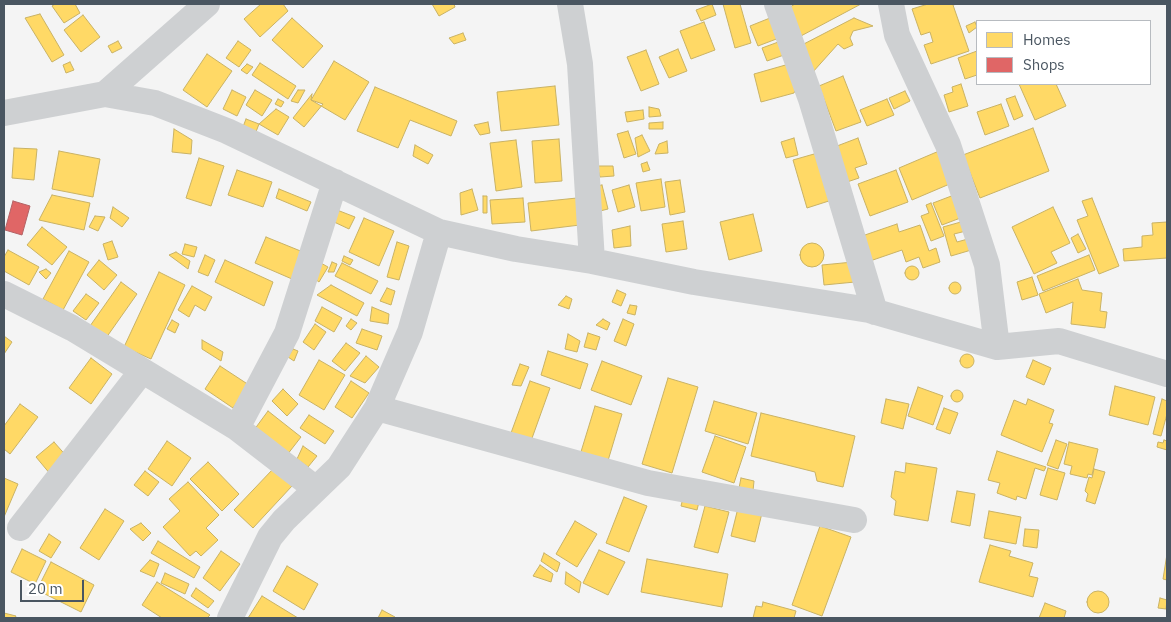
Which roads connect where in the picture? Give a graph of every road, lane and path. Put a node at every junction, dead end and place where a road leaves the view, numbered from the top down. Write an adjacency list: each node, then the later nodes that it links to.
1 (570, 4): 9 (street)
2 (777, 4): 11 (street)
3 (891, 4): 12 (street)
4 (200, 6): 5 (street)
5 (105, 94): 6 (street); 7 (street)
6 (4, 113)
7 (335, 182): 8 (street); 16 (street)
8 (439, 232): 9 (street); 15 (street)
9 (592, 261): 11 (street)
10 (4, 294): 13 (street)
11 (875, 312): 12 (street)
12 (997, 347): 14 (street)
13 (142, 371): 16 (street); 19 (street)
14 (1167, 374)
15 (378, 408): 17 (street); 18 (street)
16 (237, 428): 17 (street)
17 (316, 489): 20 (street)
18 (854, 520)
19 (20, 528)
20 (230, 618)

